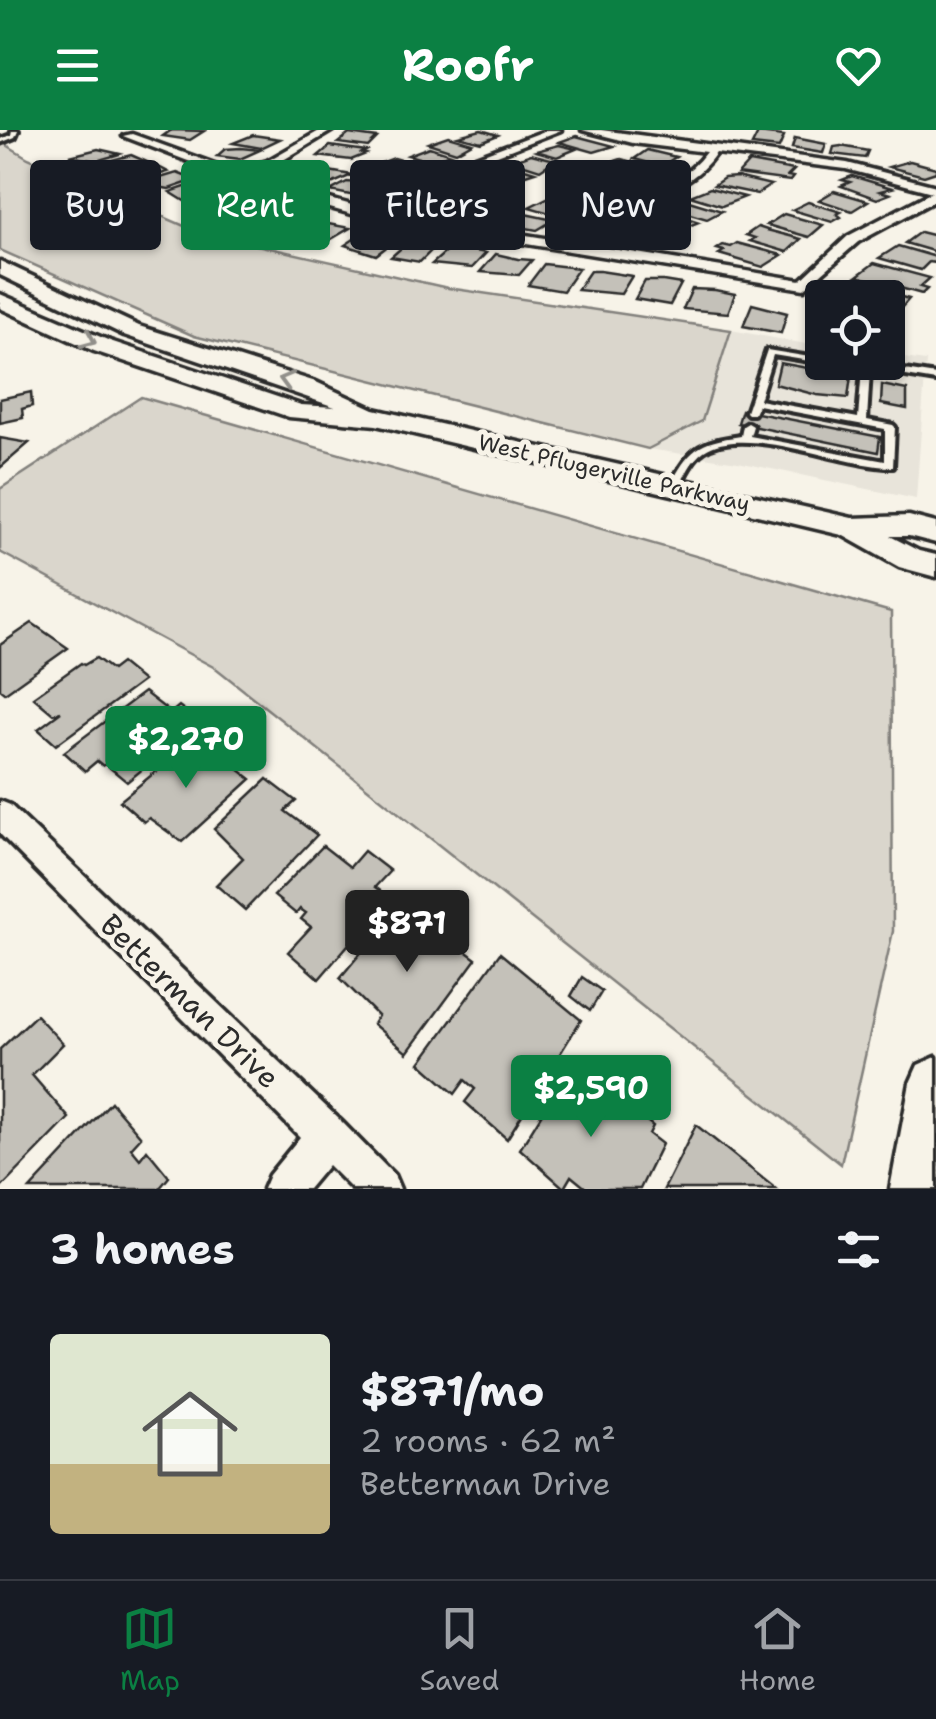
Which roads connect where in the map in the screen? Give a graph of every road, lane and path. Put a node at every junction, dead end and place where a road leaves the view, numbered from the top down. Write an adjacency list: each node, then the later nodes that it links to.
1 (15, 130): 6 (lane)
2 (328, 130): 9 (street)
3 (556, 130): 10 (street)
4 (586, 130): 7 (street)
5 (135, 133): 8 (street)
6 (0, 141)
7 (713, 150): 11 (street); 12 (street)
8 (199, 160)
9 (276, 160)
10 (478, 160)
11 (691, 175)
12 (936, 192): 13 (street)
13 (583, 250)
14 (0, 267): 20 (main road, West Pflugerville Parkway, one-way to 14)
15 (0, 300): 20 (main road, West Pflugerville Parkway, one-way to 20)
16 (805, 357): 21 (lane)
17 (905, 373): 18 (lane)
18 (936, 378)
19 (865, 380): 21 (lane)
20 (376, 417): 22 (main road, West Pflugerville Parkway)
21 (862, 422): 22 (lane)
22 (674, 487): 23 (main road, West Pflugerville Parkway)
23 (852, 528): 24 (main road, West Pflugerville Parkway); 25 (main road, West Pflugerville Parkway)
24 (936, 532)
25 (936, 566)
26 (0, 814): 28 (street, Betterman Drive)
27 (936, 1083): 31 (main road)
28 (327, 1136): 29 (street); 30 (street, Betterman Drive)
29 (282, 1189)
30 (380, 1189)
31 (918, 1189)

